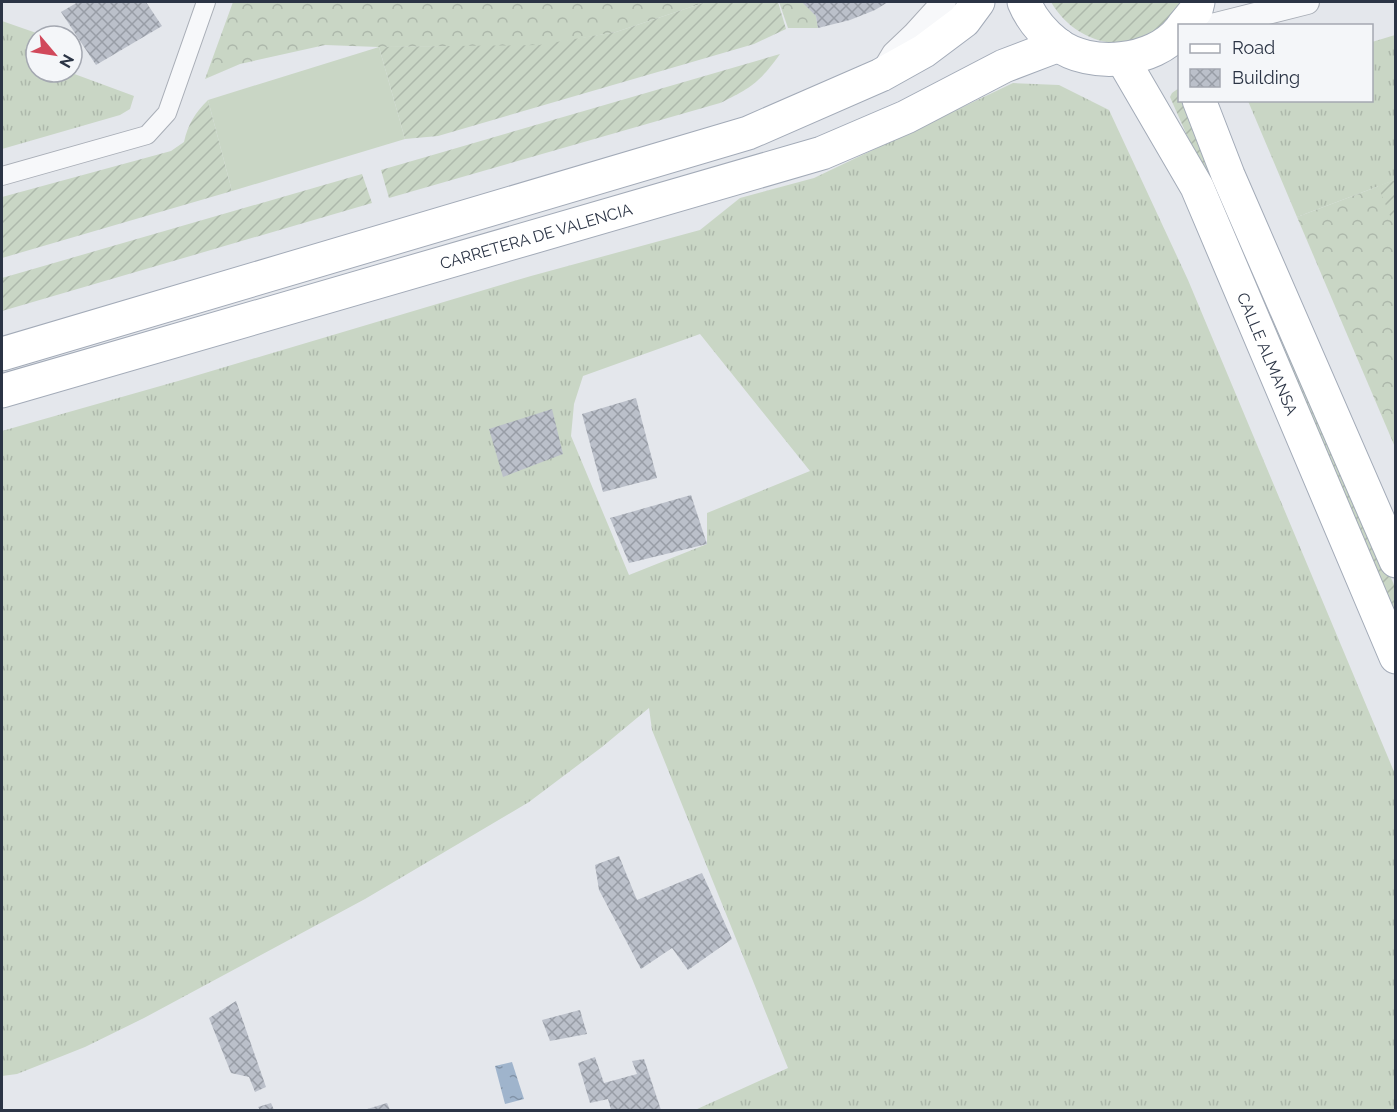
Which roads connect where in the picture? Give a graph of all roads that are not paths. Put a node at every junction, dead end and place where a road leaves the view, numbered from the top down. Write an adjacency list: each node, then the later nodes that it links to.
1 (206, 2): 14 (street)
2 (944, 2): 12 (street)
3 (978, 2): 12 (main road)
4 (1024, 2): 10 (main road)
5 (1198, 2): 7 (main road)
6 (1307, 2): 8 (street)
7 (1187, 24)
8 (1220, 24)
9 (1178, 37): 11 (main road)
10 (1059, 45): 11 (main road); 16 (main road, CARRETERA DE VALENCIA)
11 (1123, 60): 18 (main road, CALLE ALMANSA)
12 (881, 75): 15 (main road)
13 (1200, 102): 17 (main road)
14 (2, 176)
15 (2, 354)
16 (2, 392)
17 (1395, 561)
18 (1395, 657)

